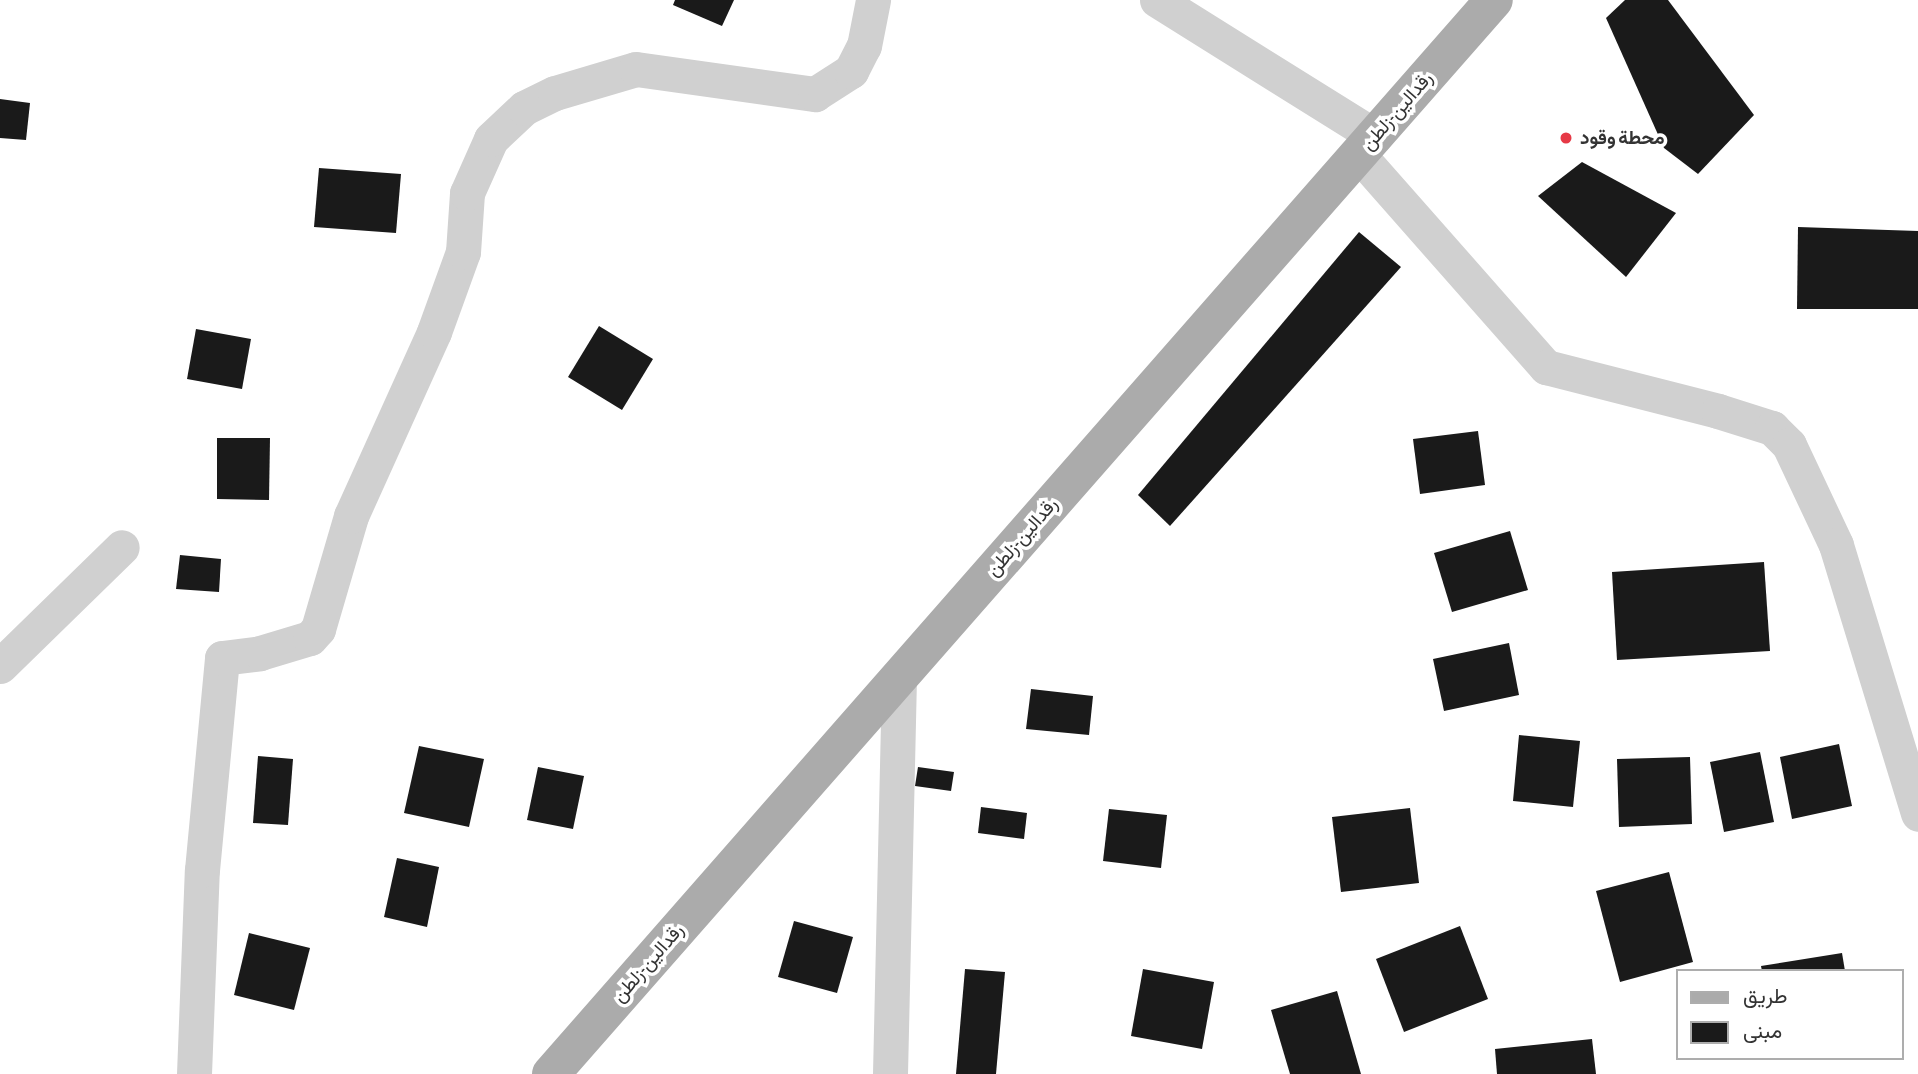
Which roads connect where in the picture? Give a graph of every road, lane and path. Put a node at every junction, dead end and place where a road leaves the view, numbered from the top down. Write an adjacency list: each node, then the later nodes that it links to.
1 (873, 0): 9 (street)
2 (1157, 0): 4 (street)
3 (1494, 0): 4 (main road, رقدالين-زلطن)
4 (1367, 145): 7 (main road, رقدالين-زلطن); 8 (street)
5 (122, 547): 6 (street)
6 (0, 666)
7 (899, 675): 10 (main road, رقدالين-زلطن); 11 (street)
8 (1918, 814)
9 (194, 1074)
10 (551, 1074)
11 (890, 1074)

